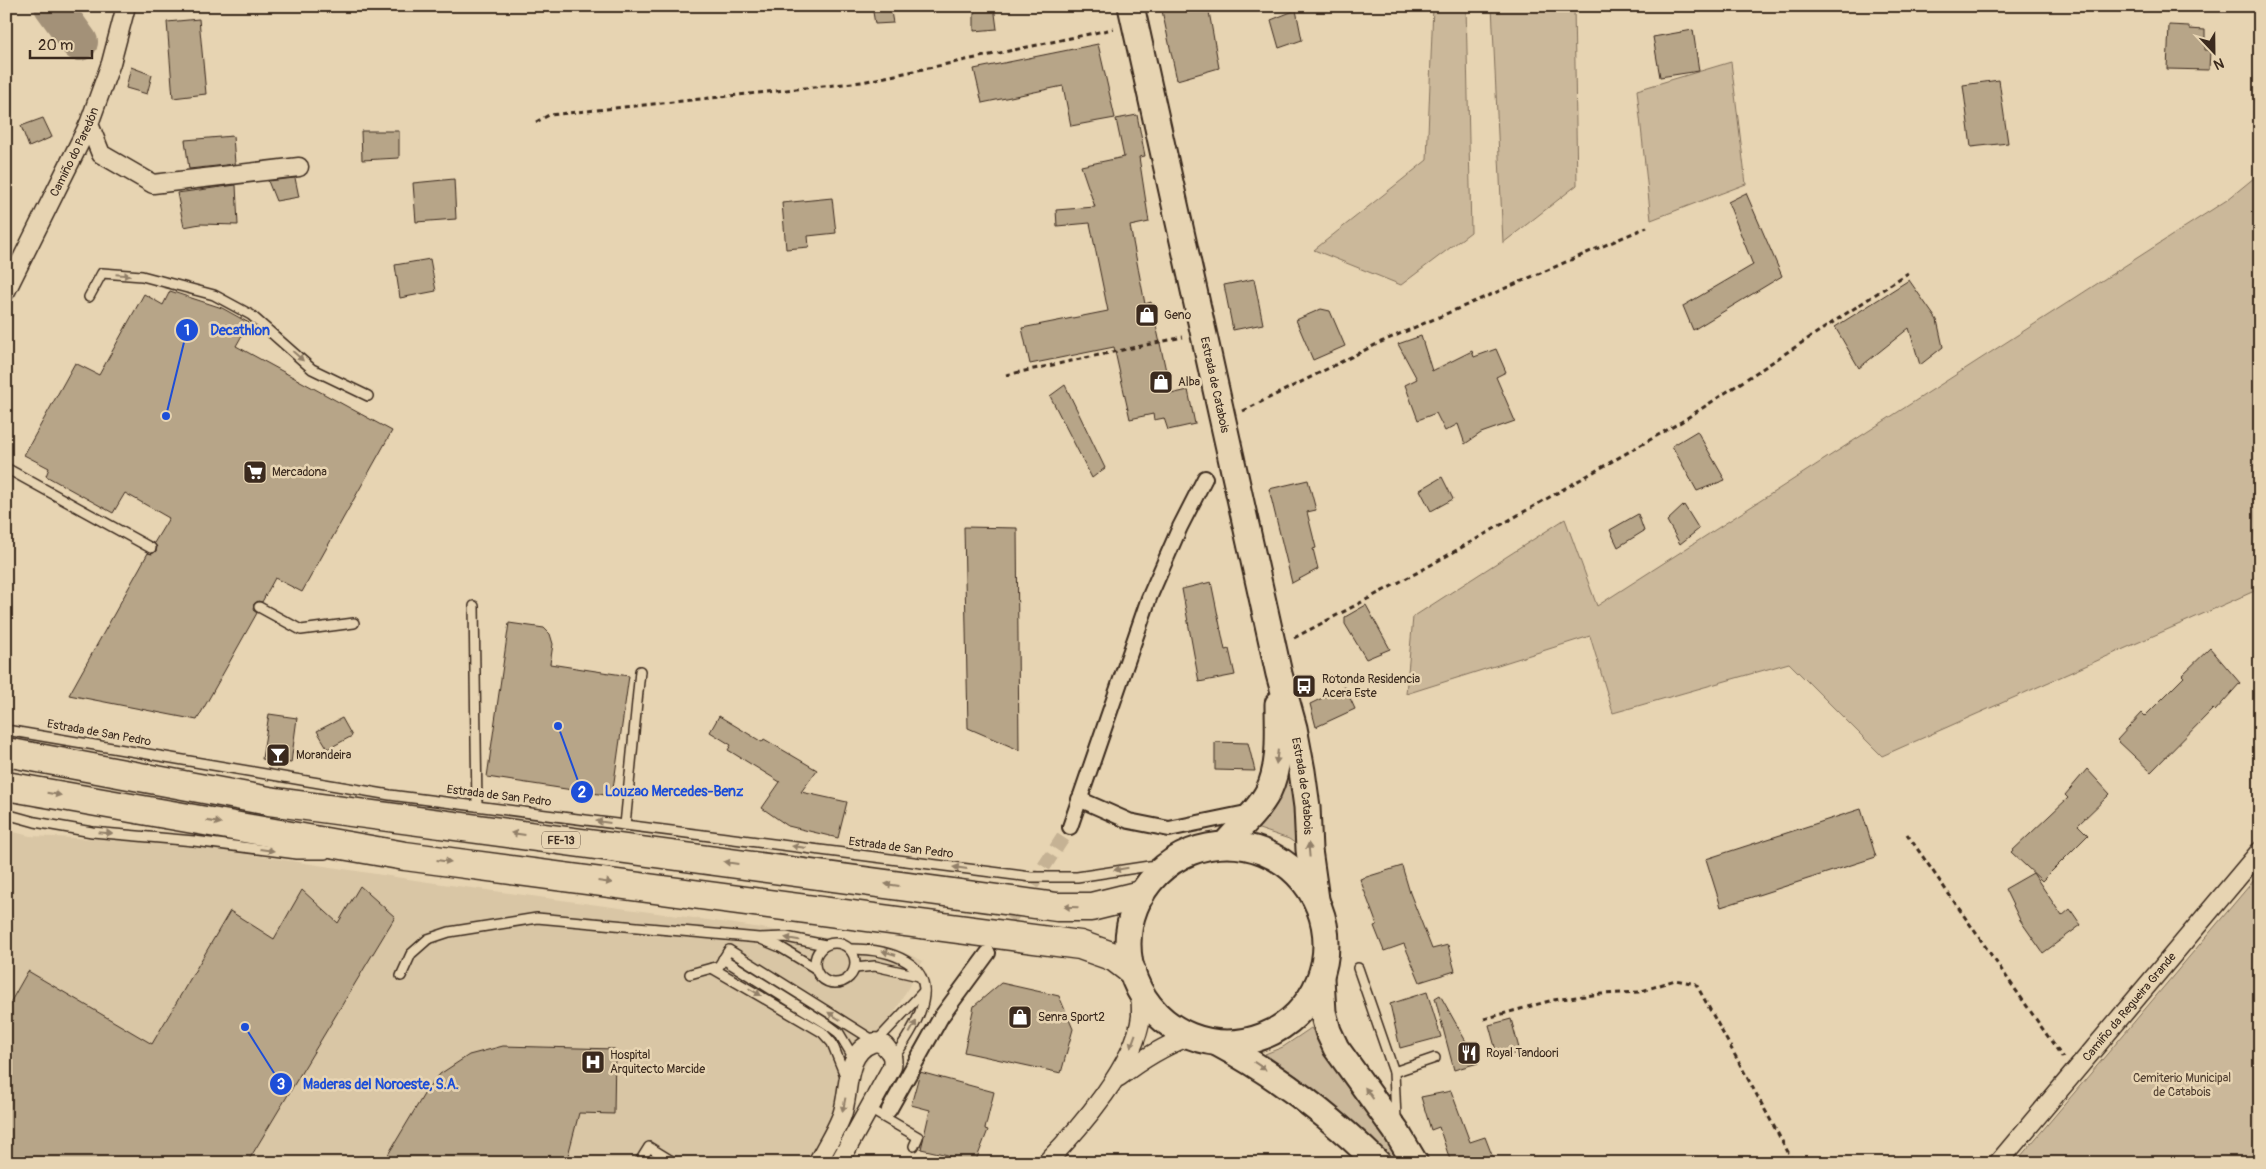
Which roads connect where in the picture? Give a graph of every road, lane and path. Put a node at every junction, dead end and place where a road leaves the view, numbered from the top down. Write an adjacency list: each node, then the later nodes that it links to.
1 (126, 6): 4 (street, Camiño do Paredón)
2 (1133, 15): 3 (path); 10 (main road, Estrada de Catabois)
3 (536, 122)
4 (89, 124): 5 (street); 8 (street, Camiño do Paredón)
5 (299, 167)
6 (1647, 228): 13 (path)
7 (1908, 273): 20 (path)
8 (6, 291)
9 (89, 297): 12 (lane, one-way to 12)
10 (1203, 333): 11 (path); 13 (main road, Estrada de Catabois)
11 (1006, 375)
12 (368, 396)
13 (1223, 422): 20 (main road, Estrada de Catabois)
14 (6, 468): 16 (lane)
15 (1205, 478): 26 (street)
16 (151, 548)
17 (474, 606): 27 (lane)
18 (260, 608): 19 (lane)
19 (354, 623)
20 (1273, 650): 22 (main road, Estrada de Catabois)
21 (640, 671): 30 (lane)
22 (1278, 674): 28 (main road, Estrada de Catabois, one-way to 28); 38 (main road, Estrada de Catabois, one-way to 22)
23 (6, 730): 27 (lane, Estrada de San Pedro)
24 (6, 752): 37 (highway, FE-13, one-way to 24)
25 (6, 786): 35 (highway, one-way to 35)
26 (1079, 799): 28 (street); 31 (street)
27 (477, 806): 30 (lane, Estrada de San Pedro, one-way to 27)
28 (1255, 811): 33 (main road, Estrada de Catabois)
29 (6, 814): 35 (lane, one-way to 35)
30 (625, 825): 36 (lane, Estrada de San Pedro, one-way to 30)
31 (1070, 827)
32 (1907, 834): 62 (path)
33 (1226, 843): 36 (main road, Estrada de Catabois); 38 (main road, Estrada de Catabois)
34 (2260, 851): 62 (street, Camiño da Regueira Grande)
35 (405, 856): 48 (highway, one-way to 48)
36 (1169, 863): 37 (main road, Estrada de Catabois)
37 (1130, 898): 48 (main road, Estrada de Catabois)
38 (1316, 899): 52 (main road, Estrada de Catabois)
39 (759, 938): 40 (lane, one-way to 39); 45 (lane); 50 (lane)
40 (825, 945): 41 (lane); 45 (lane)
41 (850, 949): 46 (lane); 51 (lane, one-way to 41)
42 (988, 953): 66 (street)
43 (723, 959): 44 (lane); 56 (lane, one-way to 43); 60 (lane)
44 (712, 968): 49 (lane); 63 (lane, one-way to 63)
45 (815, 968): 46 (lane)
46 (855, 968): 51 (lane)
47 (1358, 968): 61 (lane)
48 (1128, 973): 55 (main road, Estrada de Catabois); 64 (street, one-way to 64)
49 (690, 974)
50 (400, 976)
51 (920, 976): 53 (lane)
52 (1321, 978): 57 (main road, Estrada de Catabois); 67 (main road, Estrada de Catabois, one-way to 52)
53 (924, 991): 56 (lane); 59 (lane, one-way to 53)
54 (1484, 1019): 76 (path)
55 (1188, 1037): 57 (main road, Estrada de Catabois); 64 (street)
56 (876, 1042): 59 (street); 60 (street)
57 (1217, 1042): 74 (main road, Estrada de Catabois, one-way to 74)
58 (1435, 1058): 61 (lane)
59 (893, 1059): 65 (street)
60 (855, 1061): 63 (street)
61 (1394, 1072): 67 (lane)
62 (2073, 1073): 77 (street, Camiño da Regueira Grande)
63 (848, 1083): 71 (street, one-way to 71)
64 (1110, 1084): 73 (street)
65 (868, 1108): 68 (lane); 72 (street)
66 (889, 1110)
67 (1396, 1131): 75 (main road, Estrada de Catabois)
68 (914, 1146)
69 (639, 1163): 70 (lane)
70 (675, 1163)
71 (818, 1163)
72 (839, 1163)
73 (1046, 1163)
74 (1378, 1163)
75 (1415, 1163)
76 (1794, 1163)
77 (1998, 1163)

